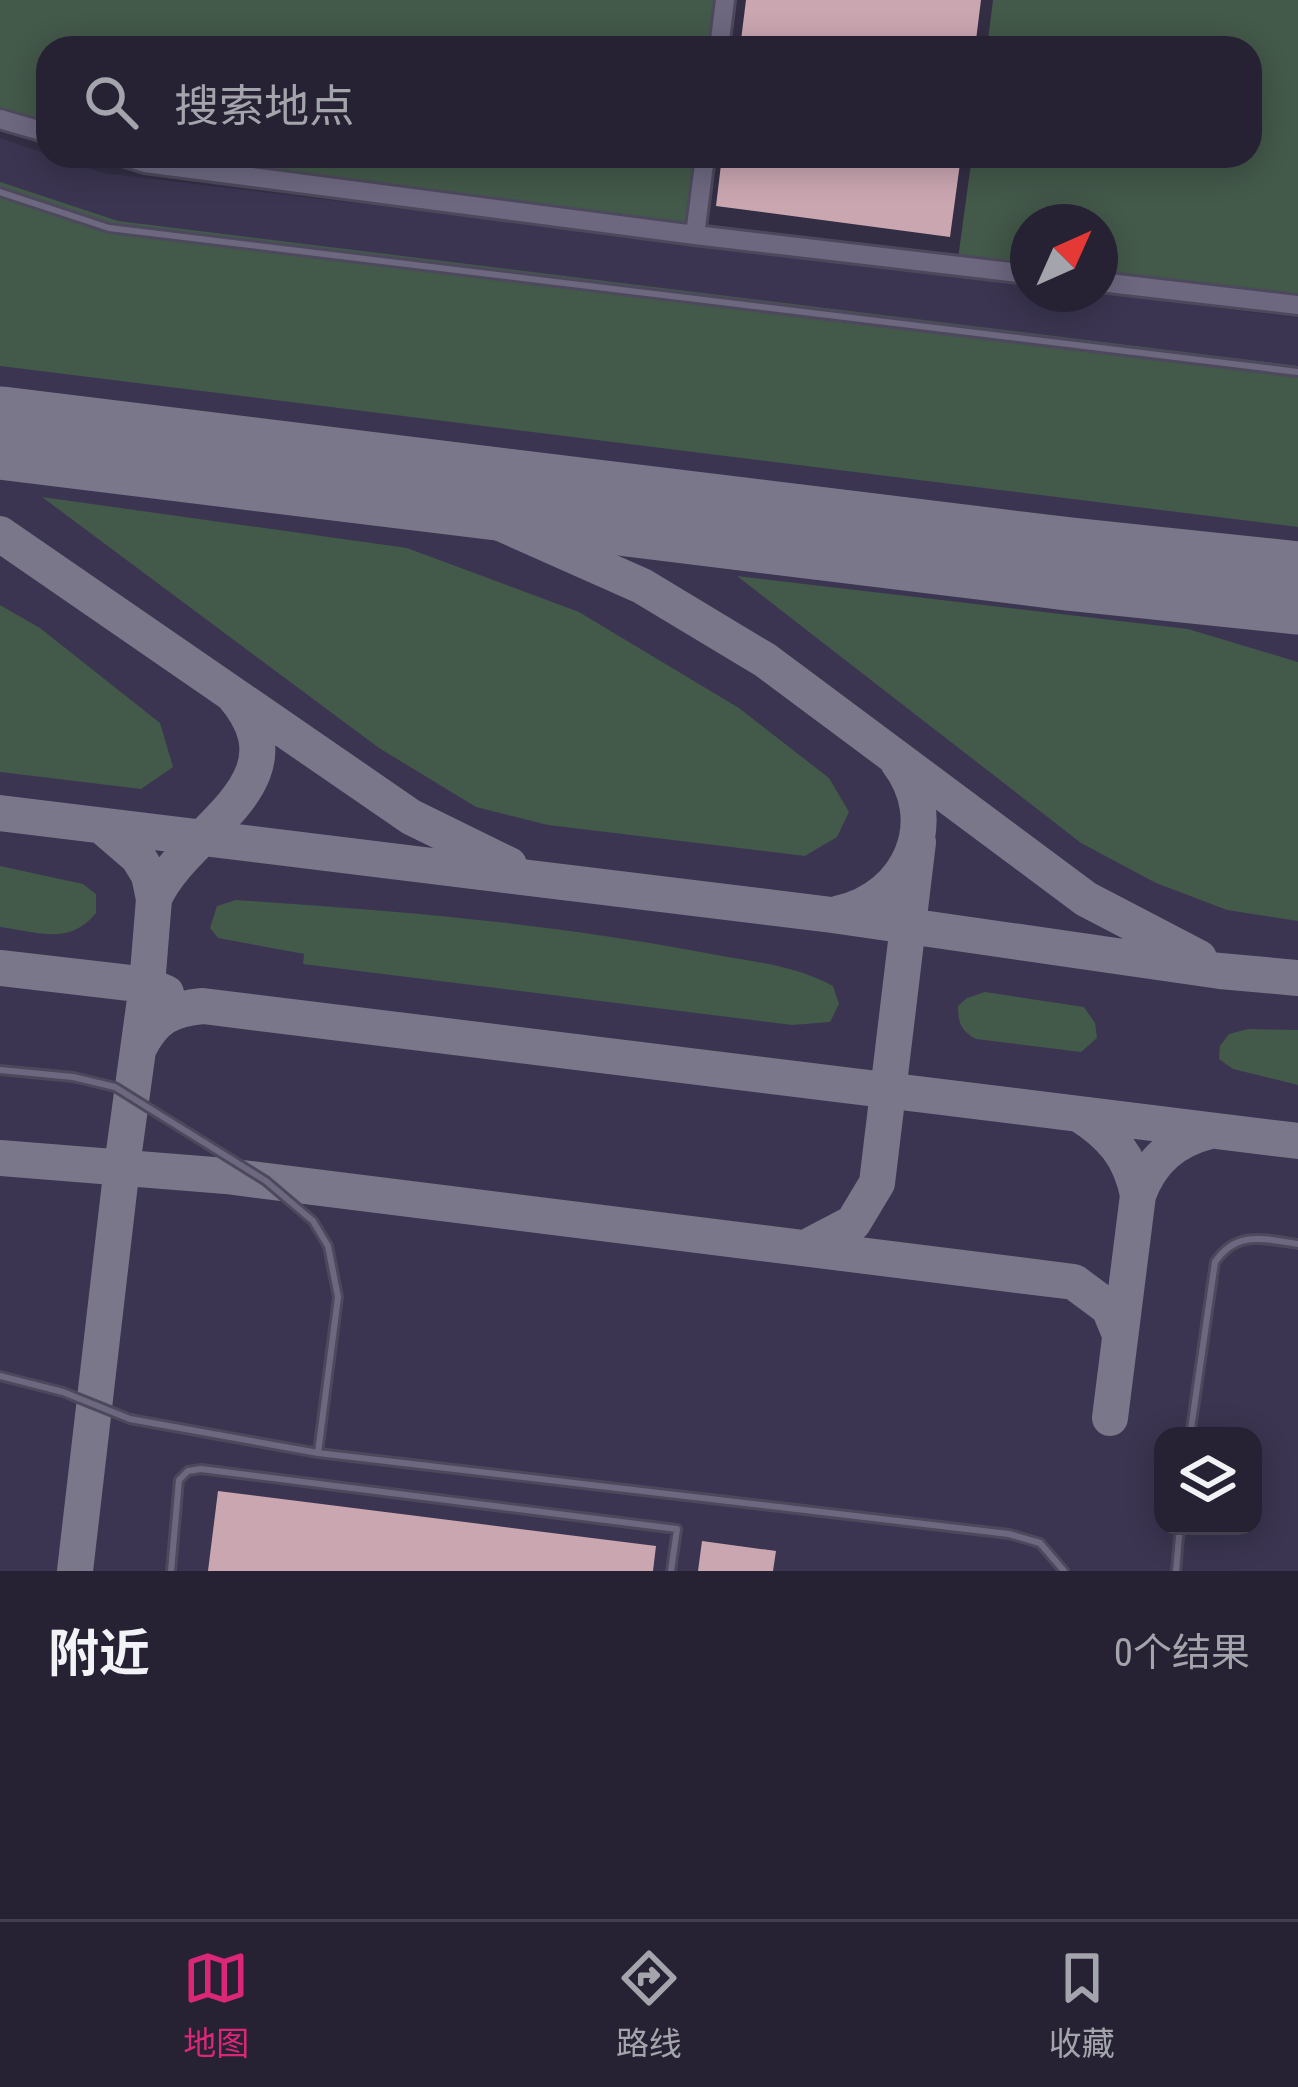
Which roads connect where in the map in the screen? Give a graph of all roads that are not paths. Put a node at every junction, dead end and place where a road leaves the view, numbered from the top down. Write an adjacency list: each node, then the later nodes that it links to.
1 (725, 0): 2 (street)
2 (720, 36)
3 (0, 118): 4 (street)
4 (36, 129)
5 (184, 168): 8 (street)
6 (704, 168): 8 (street)
7 (0, 192): 12 (lane)
8 (695, 236): 9 (street)
9 (1010, 272)
10 (1118, 284): 11 (street)
11 (1298, 305)
12 (1298, 372)
13 (0, 1070): 17 (lane)
14 (1298, 1244): 16 (lane)
15 (0, 1376): 17 (lane)
16 (1191, 1427)
17 (318, 1453): 21 (lane)
18 (1179, 1535): 22 (lane)
19 (171, 1571): 20 (lane)
20 (671, 1571)
21 (1064, 1571)
22 (1176, 1571)

